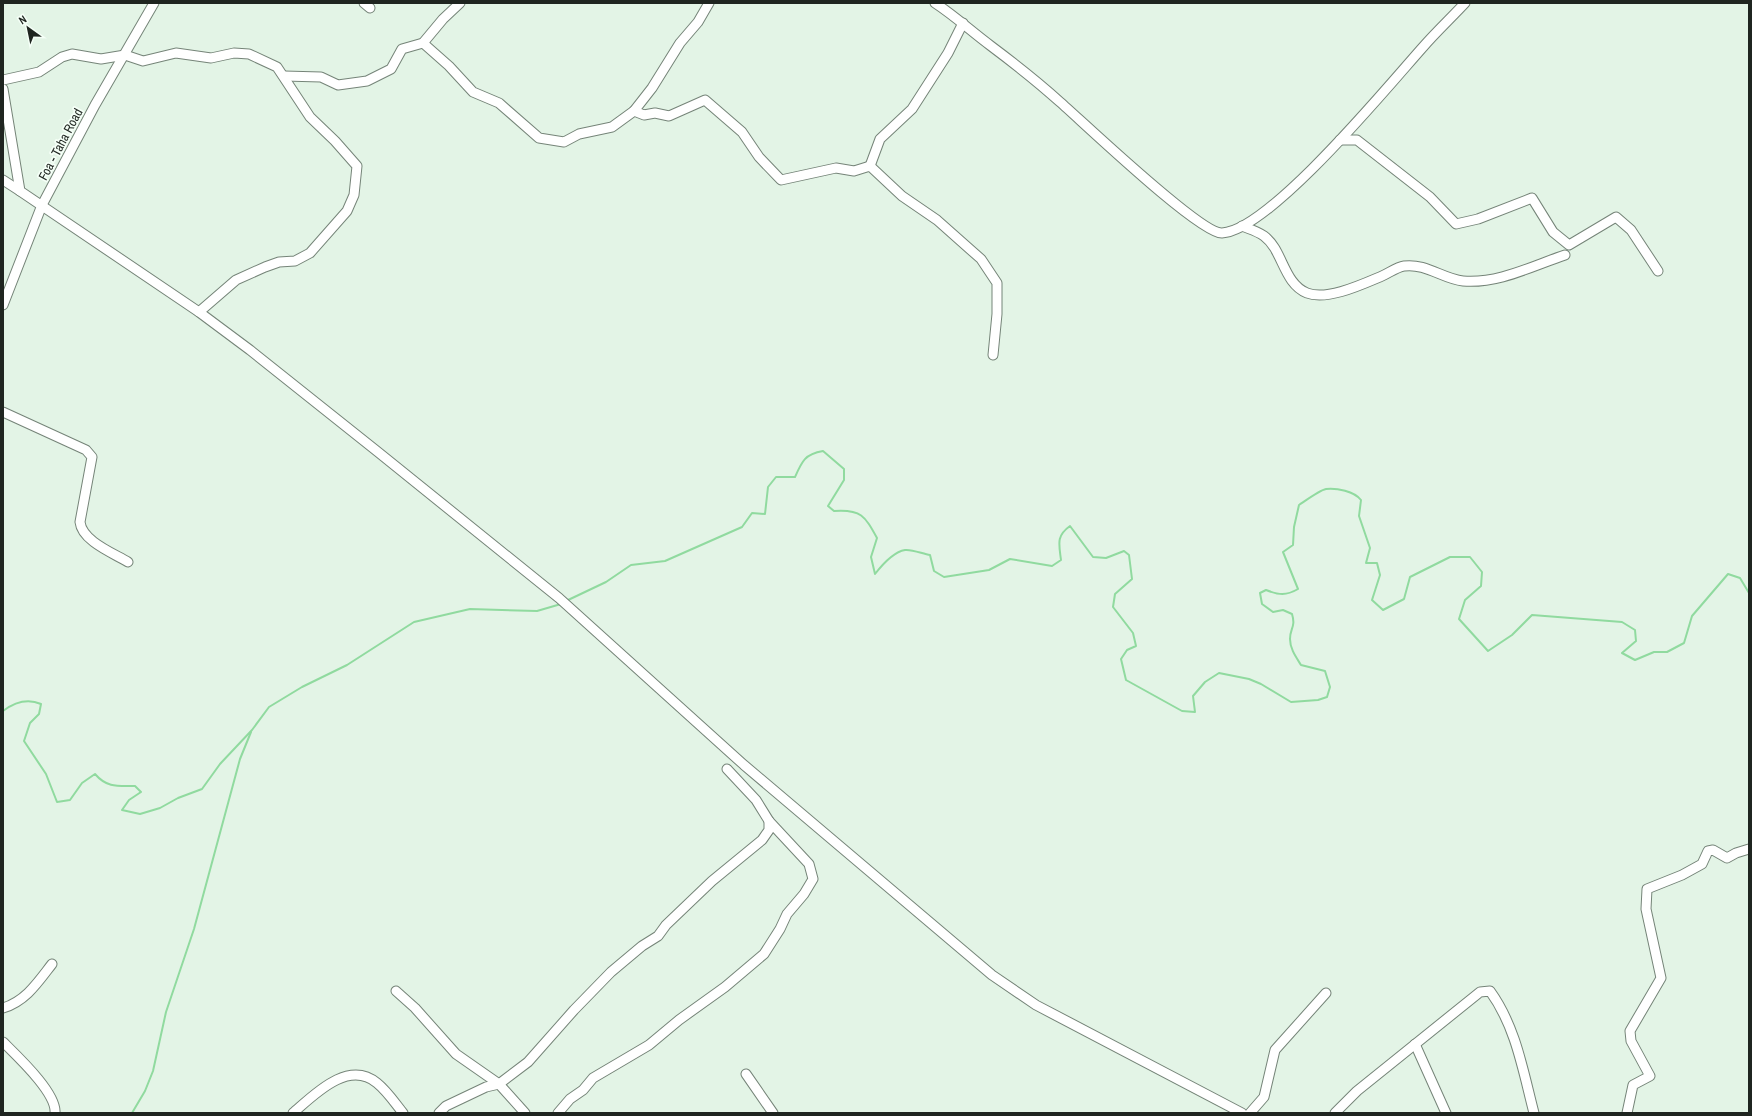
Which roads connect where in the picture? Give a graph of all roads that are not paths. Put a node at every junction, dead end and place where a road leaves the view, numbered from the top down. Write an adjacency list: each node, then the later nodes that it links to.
1 (154, 3): 8 (street, Foa - Taha Road)
2 (460, 3): 7 (street)
3 (710, 3): 12 (street)
4 (935, 3): 6 (street)
5 (1464, 3): 13 (street)
6 (962, 23): 14 (street); 18 (street)
7 (423, 43): 9 (street); 12 (street)
8 (125, 55): 9 (street); 10 (street); 17 (street, Foa - Taha Road)
9 (284, 76): 22 (street)
10 (3, 80)
11 (3, 89): 16 (street)
12 (634, 111): 14 (street)
13 (1340, 140): 18 (street); 20 (street)
14 (870, 166): 23 (street)
15 (3, 180): 16 (street)
16 (20, 191): 17 (street)
17 (42, 205): 21 (street, Foa - Taha Road); 22 (street)
18 (1242, 226): 19 (street)
19 (1564, 255)
20 (1658, 271)
21 (3, 305)
22 (199, 312): 44 (street)
23 (993, 355)
24 (3, 412): 25 (street)
25 (128, 562)
26 (727, 770): 27 (street)
27 (769, 821): 36 (street); 42 (street)
28 (1749, 849): 49 (street)
29 (52, 964): 32 (street)
30 (396, 991): 36 (street)
31 (1326, 993): 45 (street)
32 (3, 1008)
33 (3, 1042): 37 (street)
34 (1415, 1044): 46 (street); 47 (street); 48 (street)
35 (746, 1074): 43 (street)
36 (500, 1084): 40 (street); 41 (street)
37 (55, 1113)
38 (292, 1113): 39 (street)
39 (403, 1113)
40 (439, 1113)
41 (525, 1113)
42 (558, 1113)
43 (773, 1113)
44 (1242, 1113)
45 (1250, 1113)
46 (1335, 1113)
47 (1446, 1113)
48 (1534, 1113)
49 (1627, 1113)

